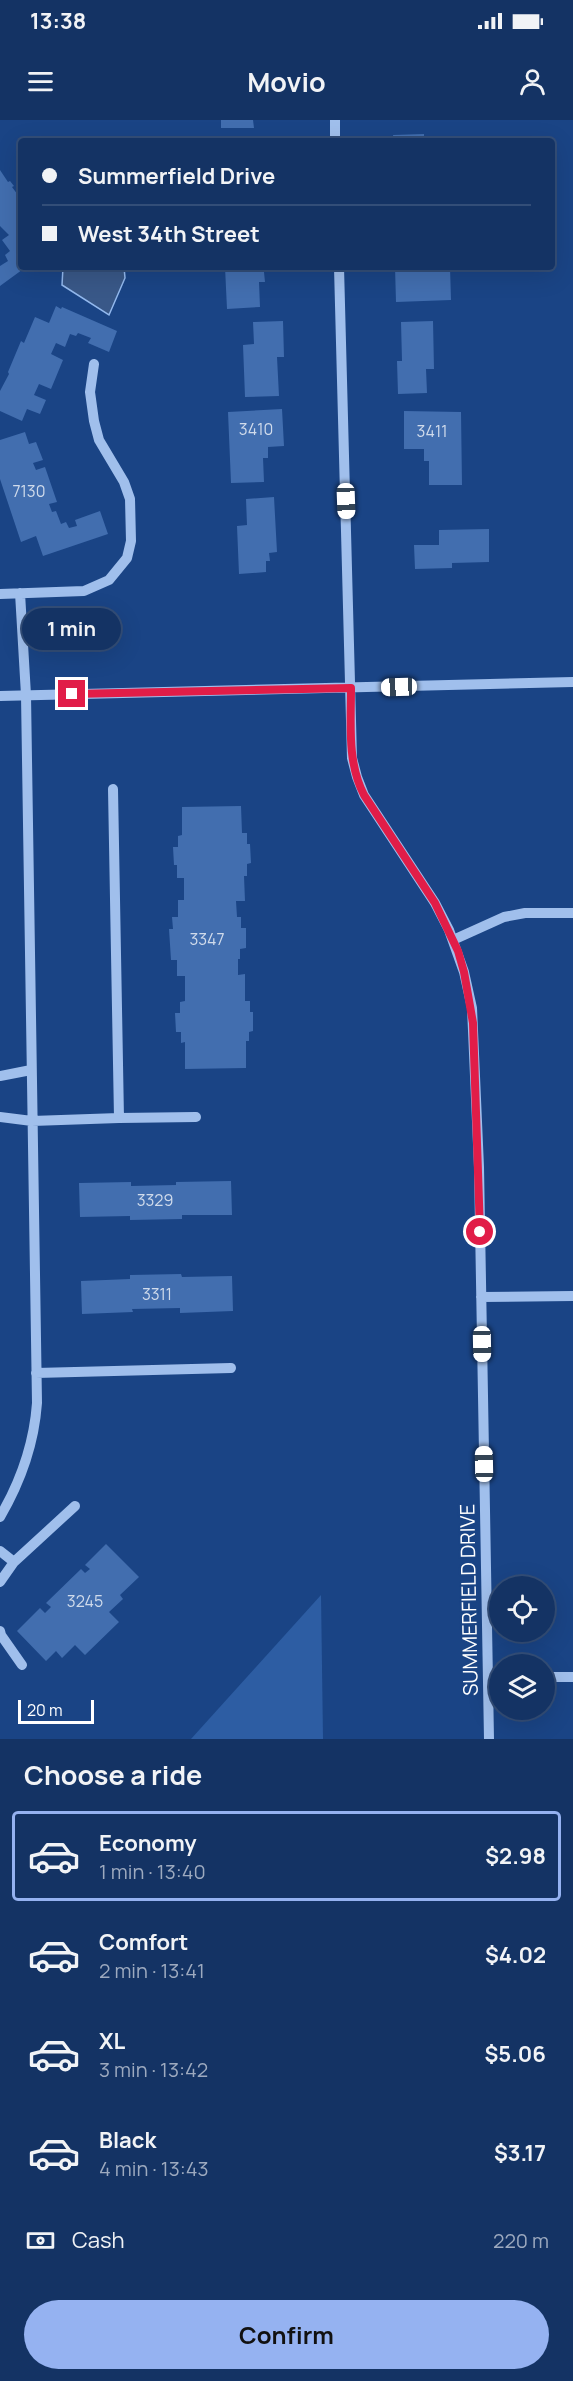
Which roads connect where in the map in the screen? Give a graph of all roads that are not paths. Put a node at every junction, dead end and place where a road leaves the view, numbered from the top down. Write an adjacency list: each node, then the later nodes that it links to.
1 (335, 120): 2 (street)
2 (335, 138)
3 (339, 270): 8 (street, SUMMERFIELD DRIVE)
4 (93, 364): 5 (street)
5 (20, 593): 6 (street); 9 (street)
6 (0, 594)
7 (573, 682): 8 (street)
8 (351, 688): 9 (street); 13 (street, SUMMERFIELD DRIVE)
9 (26, 695): 10 (street); 14 (street)
10 (0, 696)
11 (113, 789): 18 (street)
12 (573, 913): 13 (street)
13 (453, 940): 21 (street, SUMMERFIELD DRIVE)
14 (31, 1070): 15 (street); 19 (street)
15 (0, 1076)
16 (0, 1117): 19 (street)
17 (196, 1117): 18 (street)
18 (119, 1118): 19 (street)
19 (32, 1121): 23 (street)
20 (573, 1296): 21 (street)
21 (481, 1297): 30 (street, SUMMERFIELD DRIVE)
22 (231, 1368): 23 (street)
23 (36, 1372): 25 (street)
24 (75, 1506): 27 (street)
25 (0, 1517)
26 (0, 1551): 27 (street)
27 (14, 1562): 28 (street)
28 (0, 1582)
29 (0, 1631): 31 (street)
30 (493, 1654)
31 (22, 1665)
32 (555, 1677): 33 (street)
33 (573, 1677)
34 (491, 1720): 35 (street, SUMMERFIELD DRIVE)
35 (489, 1739)

